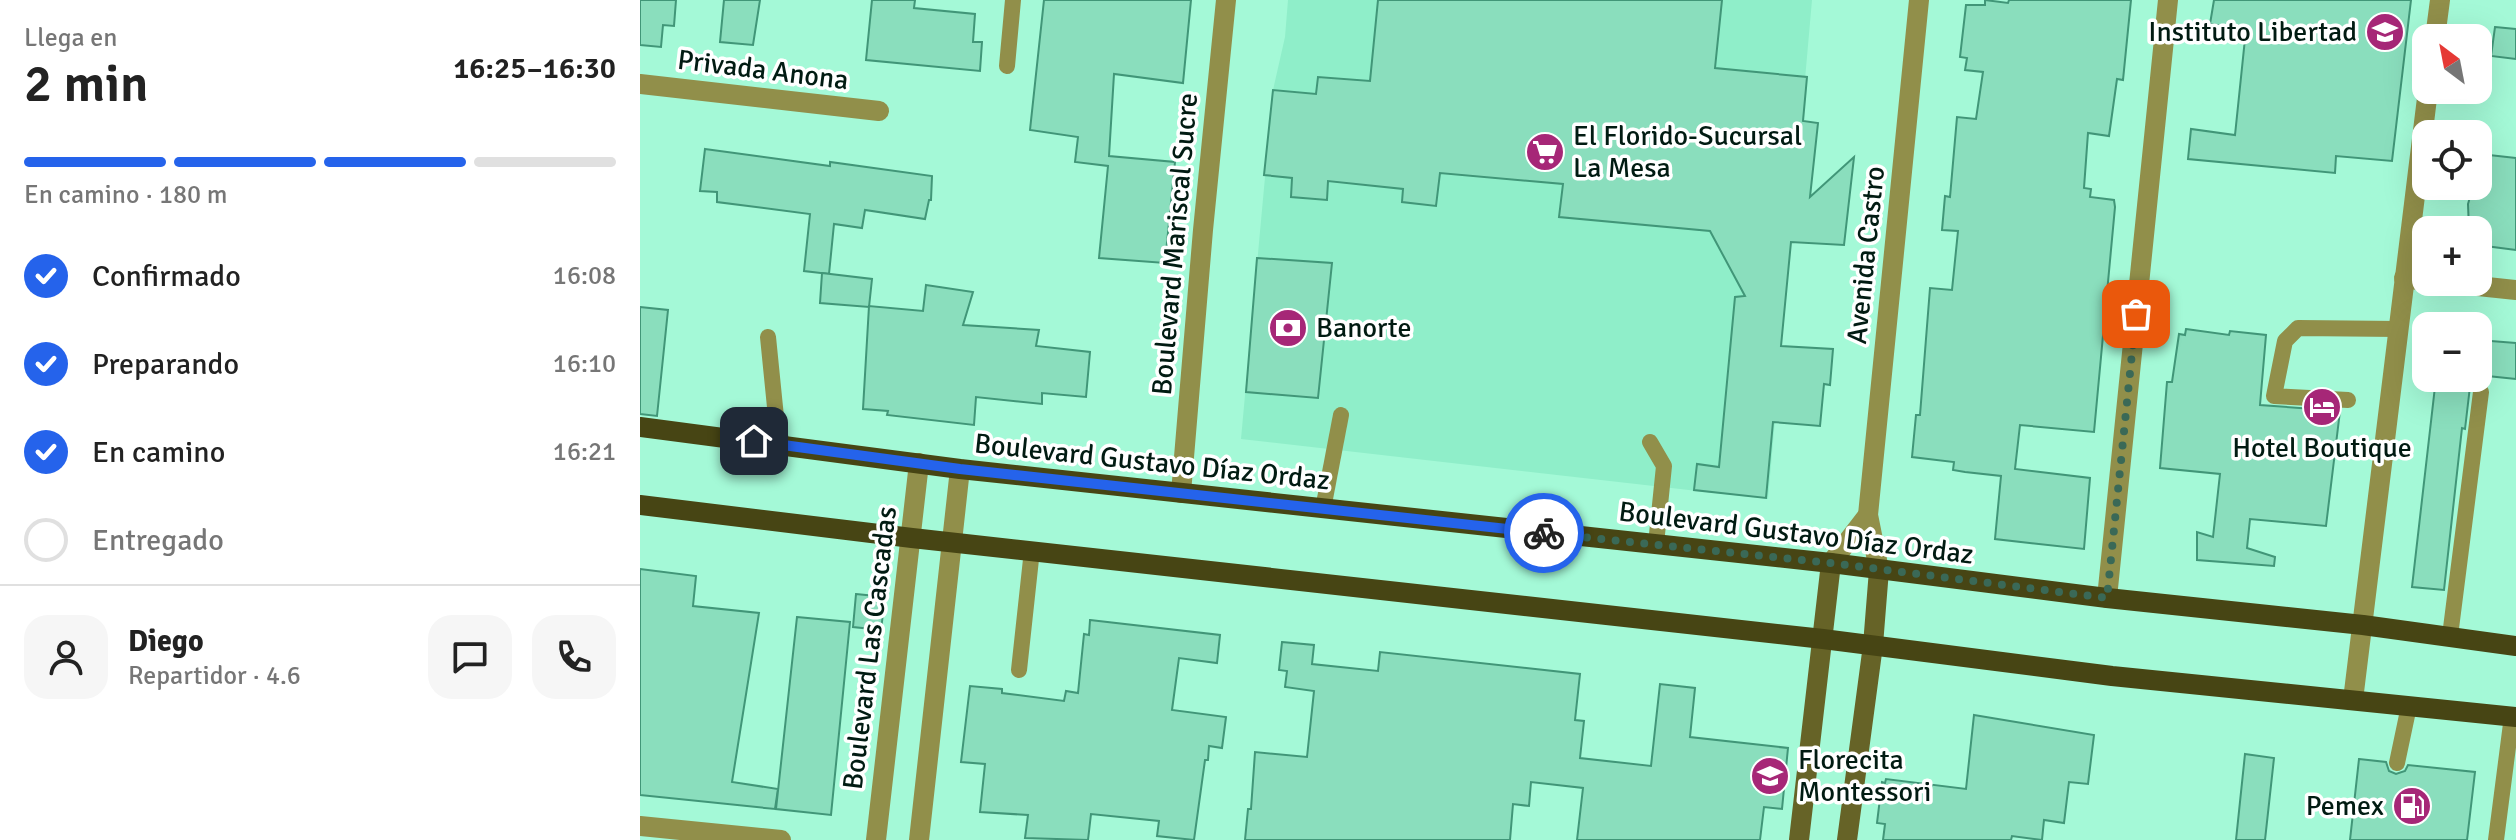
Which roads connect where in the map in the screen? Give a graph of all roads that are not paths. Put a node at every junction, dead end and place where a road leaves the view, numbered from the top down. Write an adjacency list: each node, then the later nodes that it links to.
1 (1013, 0): 7 (lane)
2 (1226, 0): 25 (street, Boulevard Mariscal Sucre)
3 (1919, 0): 28 (street, Avenida Castro)
4 (2168, 0): 35 (street)
5 (2440, 0): 6 (street)
6 (2437, 24)
7 (1007, 66)
8 (640, 84): 10 (street, Privada Anona)
9 (2426, 104): 11 (street)
10 (879, 111)
11 (2404, 278): 12 (street); 15 (street)
12 (2412, 279)
13 (2492, 287): 14 (street)
14 (2516, 290)
15 (2398, 329): 18 (lane); 36 (street)
16 (768, 337): 22 (lane)
17 (2481, 392): 37 (lane)
18 (2348, 400)
19 (1341, 415): 27 (lane)
20 (640, 427): 22 (main road, Boulevard Gustavo Díaz Ordaz)
21 (1650, 442): 31 (lane)
22 (782, 445): 23 (main road, Boulevard Gustavo Díaz Ordaz)
23 (919, 463): 24 (main road, Boulevard Gustavo Díaz Ordaz); 29 (street, Boulevard Las Cascadas)
24 (960, 469): 25 (main road, Boulevard Gustavo Díaz Ordaz); 30 (street)
25 (1181, 493): 27 (main road, Boulevard Gustavo Díaz Ordaz)
26 (640, 505): 29 (main road)
27 (1323, 509): 31 (main road, Boulevard Gustavo Díaz Ordaz)
28 (1868, 515): 33 (street); 34 (street, Avenida Castro)
29 (912, 538): 30 (main road); 48 (street, Boulevard Las Cascadas)
30 (953, 542): 32 (main road); 49 (street)
31 (1656, 544): 33 (main road, Boulevard Gustavo Díaz Ordaz)
32 (1032, 550): 38 (main road); 41 (lane)
33 (1831, 563): 34 (main road, Boulevard Gustavo Díaz Ordaz); 38 (main road)
34 (1879, 570): 35 (main road, Boulevard Gustavo Díaz Ordaz); 39 (main road)
35 (2107, 598): 36 (main road, Boulevard Gustavo Díaz Ordaz)
36 (2363, 625): 37 (main road, Boulevard Gustavo Díaz Ordaz); 42 (street)
37 (2450, 636): 40 (main road, Boulevard Gustavo Díaz Ordaz)
38 (1823, 639): 39 (main road); 50 (main road)
39 (1873, 645): 42 (main road); 51 (main road)
40 (2516, 646)
41 (1019, 670)
42 (2353, 700): 43 (main road)
43 (2409, 706): 44 (main road); 45 (lane)
44 (2514, 716): 52 (lane)
45 (2397, 763)
46 (640, 826): 47 (street)
47 (781, 840)
48 (876, 840)
49 (919, 840)
50 (1799, 840)
51 (1847, 840)
52 (2496, 840)

